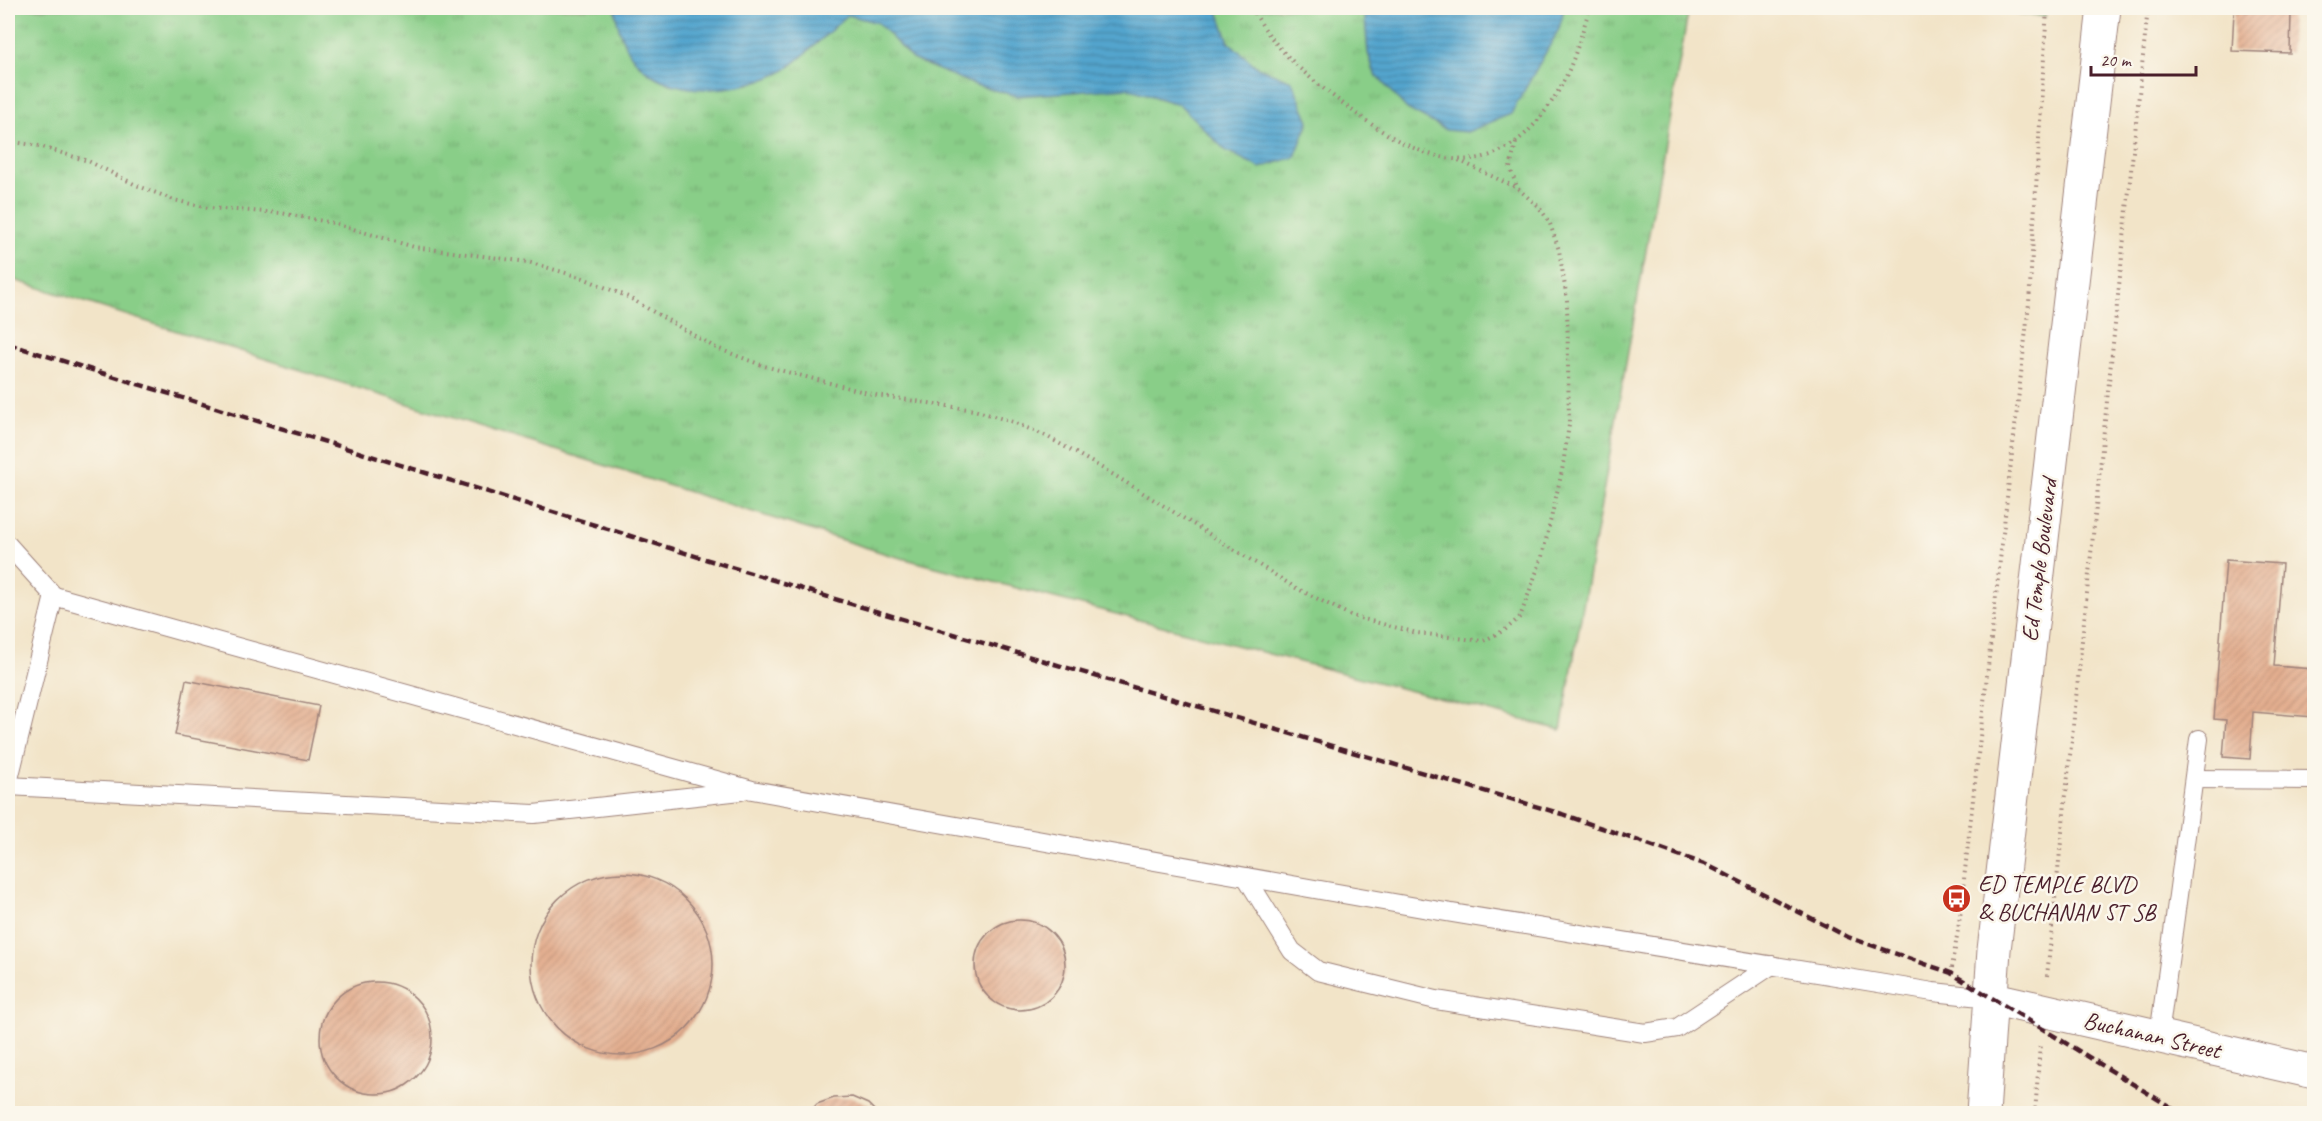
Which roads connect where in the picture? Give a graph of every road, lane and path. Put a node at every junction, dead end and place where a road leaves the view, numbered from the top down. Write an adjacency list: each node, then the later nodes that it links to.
1 (1252, 8): 8 (path)
2 (1590, 8): 7 (path)
3 (2047, 8): 19 (path)
4 (2104, 8): 20 (main road, Ed Temple Boulevard)
5 (2148, 8): 21 (path)
6 (8, 141): 9 (path)
7 (1516, 142): 8 (path); 9 (path)
8 (1458, 160): 9 (path)
9 (1517, 188)
10 (8, 545): 11 (lane)
11 (54, 596): 15 (lane); 16 (lane)
12 (2199, 739): 13 (lane)
13 (2194, 779): 14 (lane); 22 (lane)
14 (2314, 780)
15 (8, 785): 16 (lane)
16 (752, 790): 17 (lane)
17 (1246, 877): 18 (lane); 18 (lane)
18 (1772, 965): 19 (lane)
19 (1949, 994): 20 (lane)
20 (1990, 998): 21 (main road, Buchanan Street); 24 (main road, Ed Temple Boulevard)
21 (2044, 1010): 22 (main road, Buchanan Street); 25 (path)
22 (2159, 1036): 23 (main road, Buchanan Street)
23 (2314, 1072)
24 (1983, 1113)
25 (2035, 1113)

